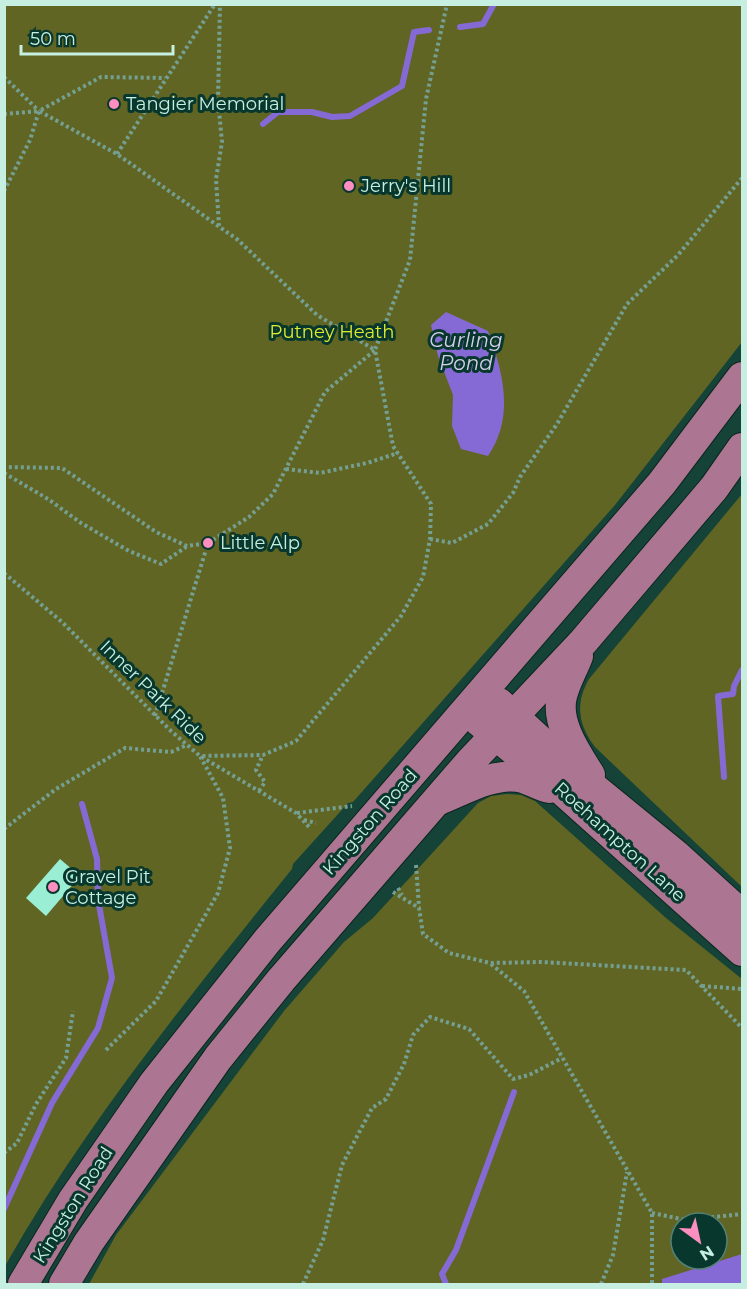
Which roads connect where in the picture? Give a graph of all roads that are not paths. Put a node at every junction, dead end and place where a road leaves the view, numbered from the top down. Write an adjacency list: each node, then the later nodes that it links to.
1 (742, 377): 4 (highway, Kingston Road)
2 (742, 448): 3 (highway, Kingston Road)
3 (584, 642): 5 (highway, Kingston Road); 7 (highway)
4 (477, 701): 5 (highway); 11 (highway, Kingston Road)
5 (504, 726): 6 (highway, Roehampton Lane); 7 (highway, Roehampton Lane); 8 (highway, Kingston Road)
6 (562, 789): 8 (highway); 10 (highway, Roehampton Lane)
7 (603, 796): 9 (highway, Roehampton Lane)
8 (436, 801): 12 (highway, Kingston Road)
9 (742, 915)
10 (742, 951)
11 (23, 1284)
12 (64, 1284)

